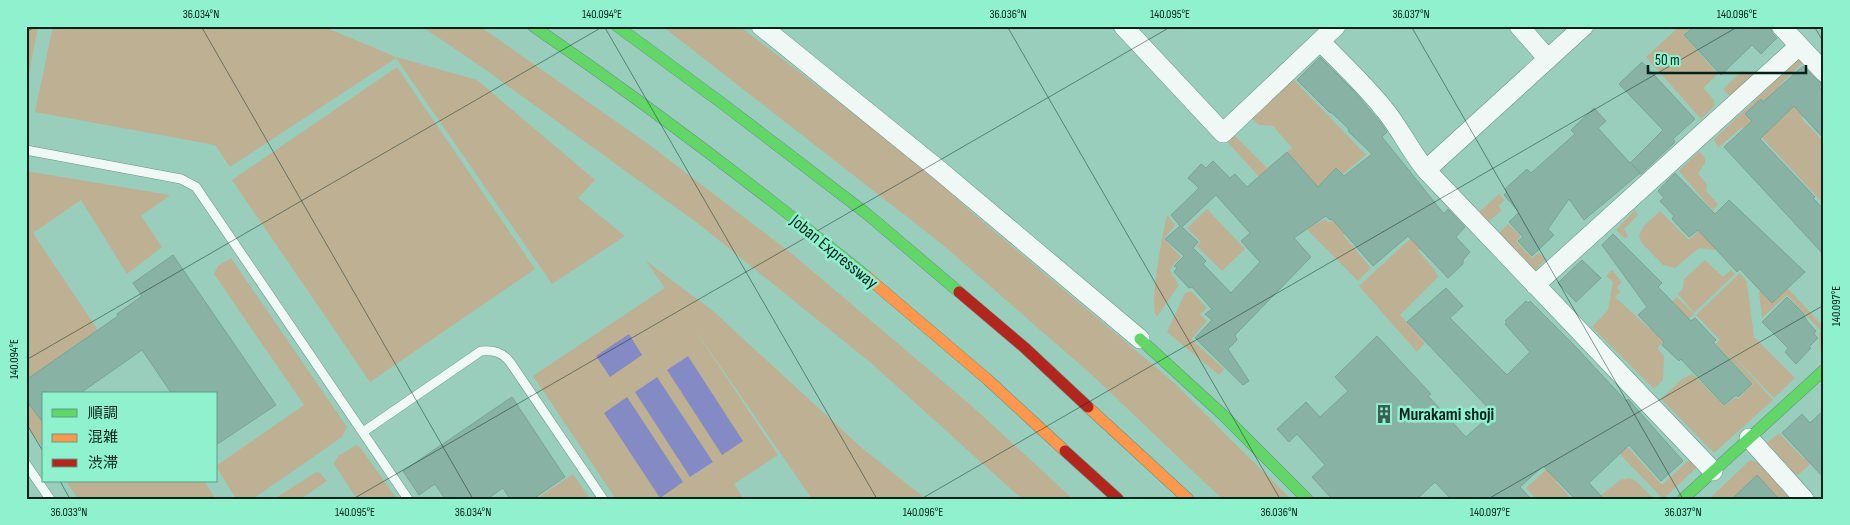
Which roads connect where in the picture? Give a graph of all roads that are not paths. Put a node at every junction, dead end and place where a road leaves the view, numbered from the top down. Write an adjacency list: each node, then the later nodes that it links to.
1 (532, 26): 25 (main road, Joban Expressway)
2 (617, 26): 26 (main road)
3 (761, 26): 16 (street)
4 (1123, 26): 9 (street)
5 (1336, 26): 9 (street)
6 (1519, 26): 11 (street)
7 (1584, 26): 11 (street)
8 (1782, 26): 10 (street)
9 (1320, 41): 14 (street)
10 (1799, 46): 12 (street); 15 (street)
11 (1548, 59): 14 (street)
12 (1824, 72)
13 (26, 150): 18 (lane)
14 (1426, 170): 15 (street)
15 (1536, 285): 21 (street)
16 (1140, 339): 27 (main road)
17 (1824, 370): 19 (main road)
18 (363, 432): 23 (lane); 24 (lane)
19 (1749, 438): 21 (main road); 29 (street)
20 (26, 464): 22 (lane)
21 (1713, 471): 28 (main road)
22 (50, 499)
23 (408, 499)
24 (604, 499)
25 (1118, 499)
26 (1188, 499)
27 (1306, 499)
28 (1683, 499)
29 (1804, 499)

